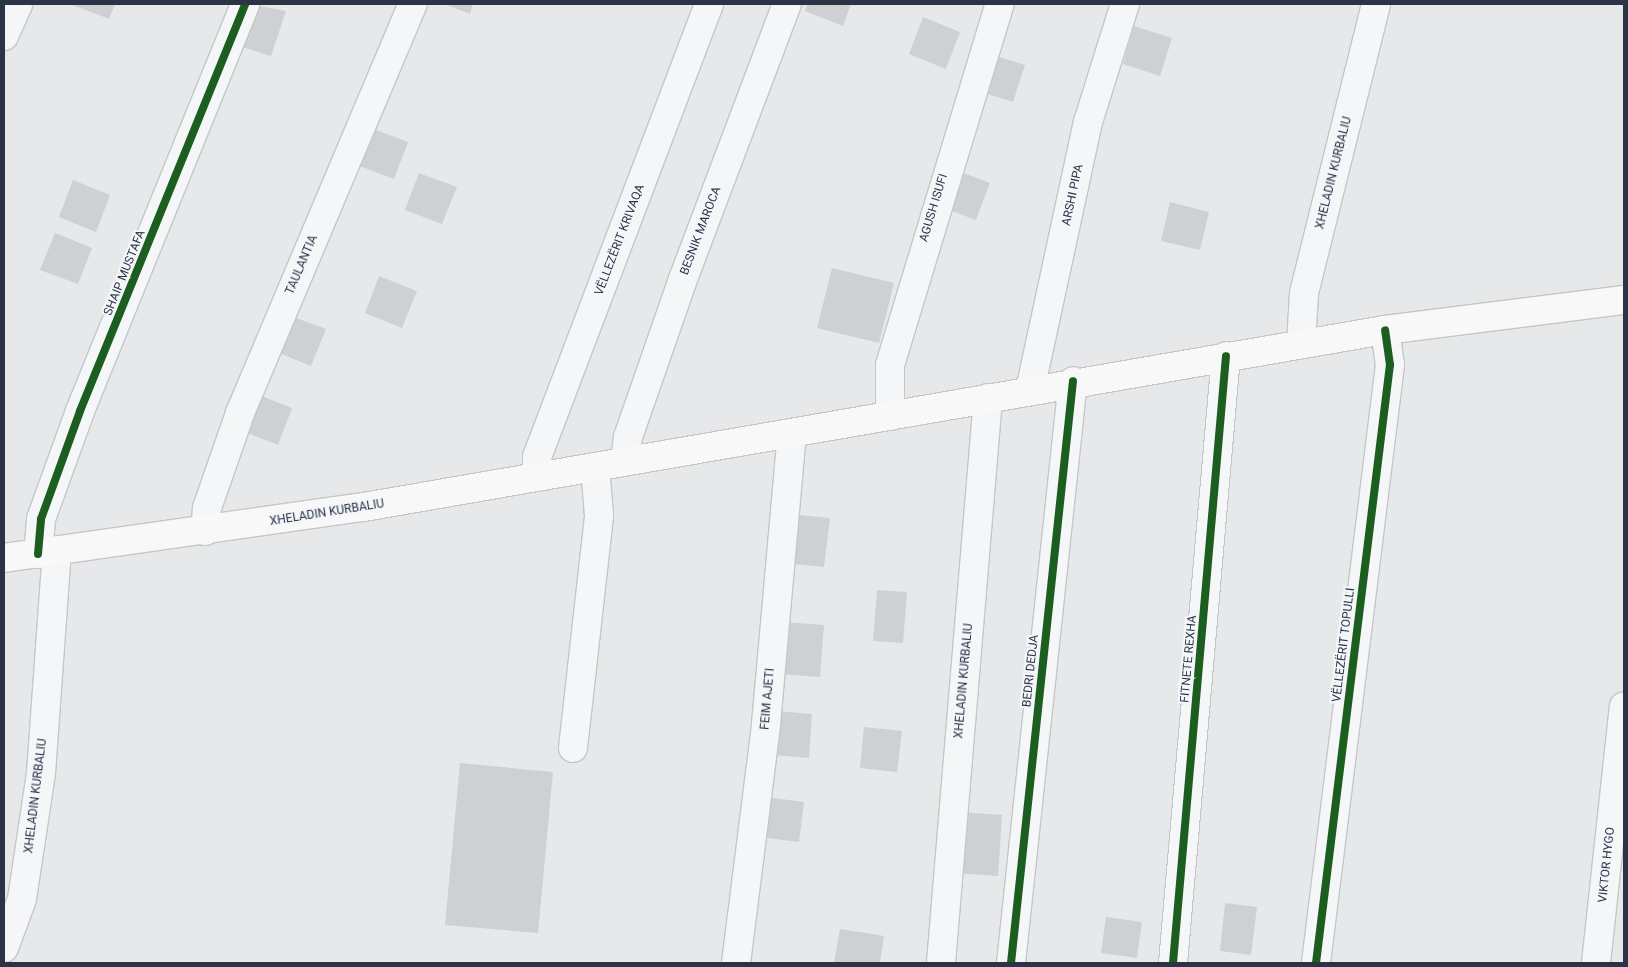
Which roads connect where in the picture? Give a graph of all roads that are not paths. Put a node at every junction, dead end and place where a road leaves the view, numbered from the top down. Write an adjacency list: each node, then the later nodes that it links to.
1 (18, 4): 9 (street)
2 (245, 4): 23 (street, SHAIP MUSTAFA)
3 (413, 4): 22 (street, TAULANTIA)
4 (709, 4): 21 (street, VËLLEZËRIT KRIVAQA)
5 (787, 4): 19 (street, BESNIK MAROCA)
6 (1000, 4): 17 (street, AGUSH ISUFI)
7 (1125, 4): 15 (street, ARSHI PIPA)
8 (1376, 4): 12 (street, XHELADIN KURBALIU)
9 (4, 36)
10 (1624, 300): 11 (main road, XHELADIN KURBALIU)
11 (1385, 330): 12 (main road, XHELADIN KURBALIU); 32 (street, VËLLEZËRIT TOPULLI)
12 (1301, 344): 13 (main road, XHELADIN KURBALIU)
13 (1226, 356): 14 (main road, XHELADIN KURBALIU); 31 (street, FITNETE REXHA)
14 (1073, 381): 15 (main road, XHELADIN KURBALIU); 30 (street, BEDRI DEDJA)
15 (1030, 390): 16 (main road, XHELADIN KURBALIU)
16 (988, 398): 17 (main road, XHELADIN KURBALIU); 29 (street, XHELADIN KURBALIU)
17 (890, 416): 18 (main road, XHELADIN KURBALIU)
18 (792, 434): 19 (main road, XHELADIN KURBALIU); 28 (street, FEIM AJETI)
19 (625, 461): 20 (main road, XHELADIN KURBALIU)
20 (596, 467): 21 (main road, XHELADIN KURBALIU); 26 (street)
21 (537, 477): 22 (main road, XHELADIN KURBALIU)
22 (205, 531): 23 (main road, XHELADIN KURBALIU)
23 (47, 553): 24 (main road, XHELADIN KURBALIU); 27 (street, XHELADIN KURBALIU)
24 (4, 558)
25 (1624, 707): 33 (street, VIKTOR HYGO)
26 (573, 748)
27 (4, 948)
28 (736, 963)
29 (941, 963)
30 (1011, 963)
31 (1173, 963)
32 (1316, 963)
33 (1596, 963)

